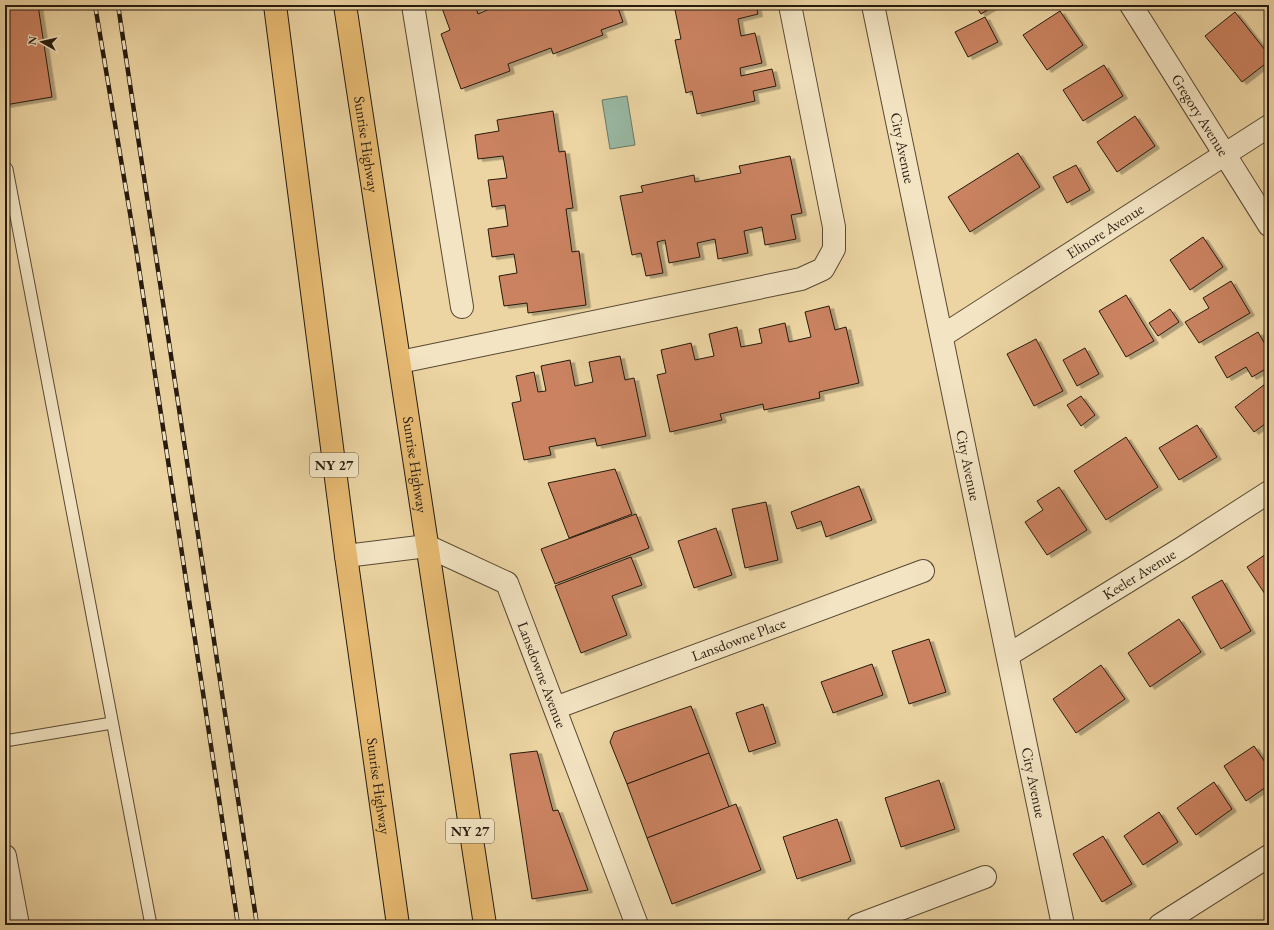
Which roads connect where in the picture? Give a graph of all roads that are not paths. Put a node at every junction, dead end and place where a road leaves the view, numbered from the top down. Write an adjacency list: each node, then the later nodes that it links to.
1 (275, 5): 16 (highway, Sunrise Highway / NY 27)
2 (345, 5): 13 (highway, Sunrise Highway / NY 27)
3 (413, 5): 11 (street)
4 (790, 5): 13 (street)
5 (873, 5): 12 (street, City Avenue)
6 (1131, 5): 8 (street, Gregory Avenue)
7 (1269, 126): 8 (street, Elinore Avenue)
8 (1224, 155): 10 (street, Gregory Avenue); 12 (street, Elinore Avenue)
9 (5, 167): 20 (lane)
10 (1269, 225)
11 (462, 307)
12 (942, 336): 18 (street, City Avenue)
13 (400, 362): 15 (highway, Sunrise Highway / NY 27)
14 (1269, 492): 18 (street, Keeler Avenue)
15 (427, 546): 16 (street); 19 (street, Lansdowne Avenue); 28 (highway, Sunrise Highway / NY 27)
16 (346, 556): 27 (highway, Sunrise Highway / NY 27)
17 (923, 571): 19 (street, Lansdowne Place)
18 (1008, 655): 31 (street, City Avenue)
19 (555, 708): 29 (street, Lansdowne Avenue)
20 (112, 723): 21 (lane); 26 (lane)
21 (5, 741)
22 (5, 856): 25 (street)
23 (1269, 856): 32 (street)
24 (985, 877): 30 (street)
25 (18, 925)
26 (151, 925)
27 (398, 925)
28 (485, 925)
29 (637, 925)
30 (858, 925)
31 (1063, 925)
32 (1160, 925)

